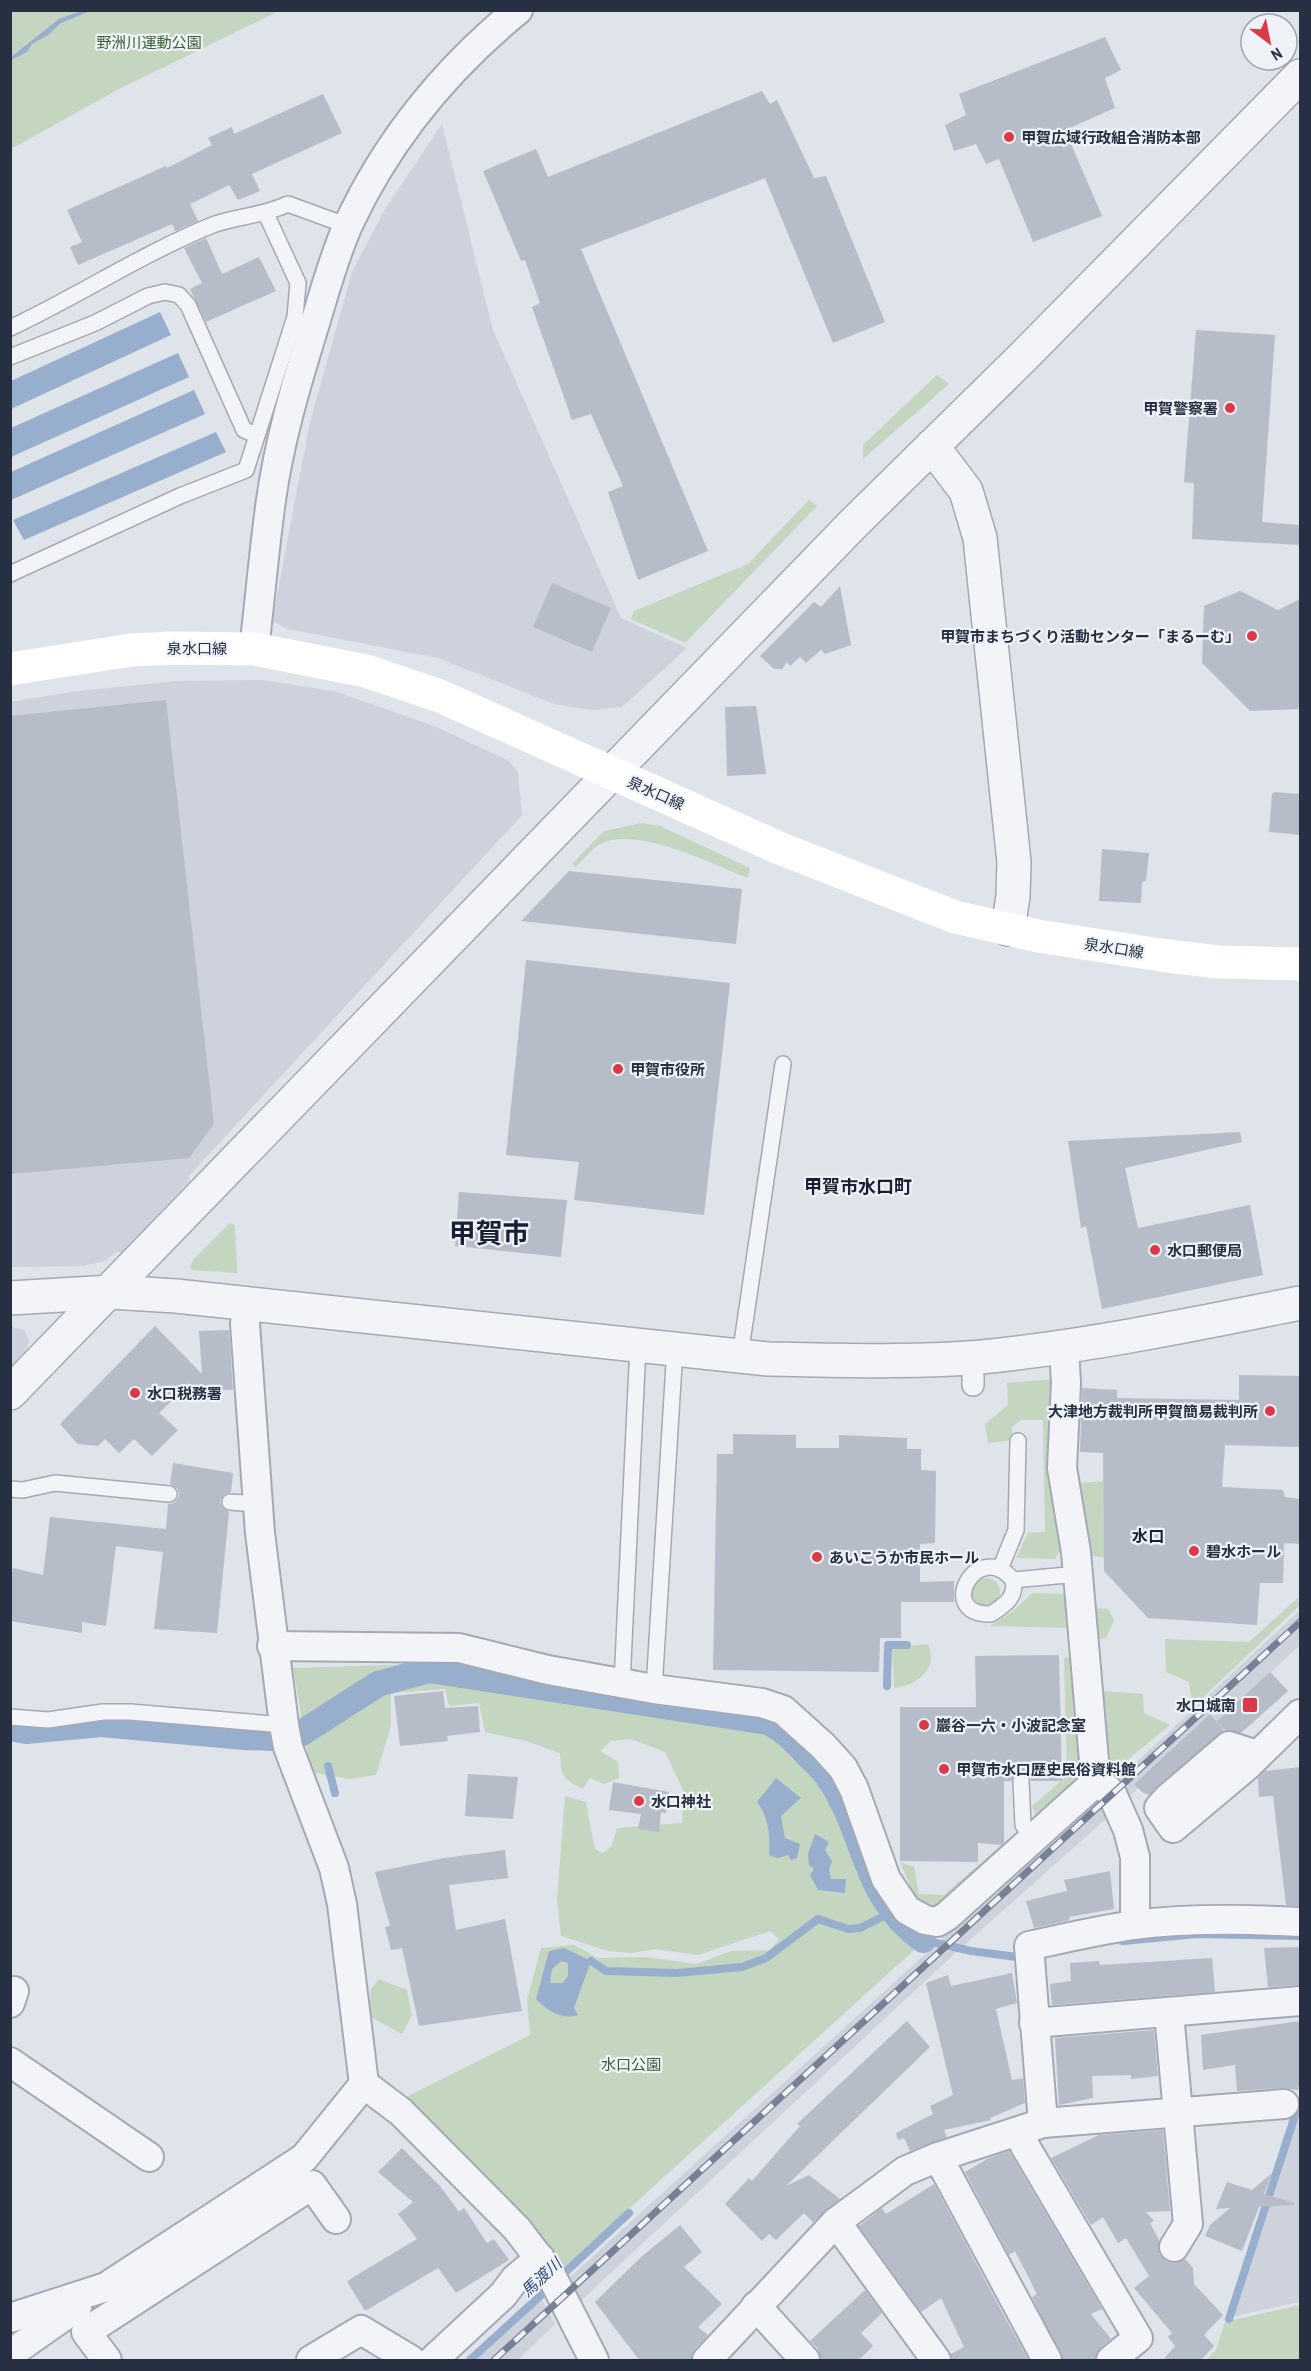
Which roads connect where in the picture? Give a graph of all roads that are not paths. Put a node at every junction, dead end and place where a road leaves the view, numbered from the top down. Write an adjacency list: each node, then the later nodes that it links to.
1 (518, 10): 4 (street)
2 (1300, 76): 8 (street)
3 (266, 214): 4 (lane); 5 (lane); 7 (lane)
4 (348, 226): 10 (street)
5 (10, 328)
6 (10, 357): 7 (lane)
7 (257, 435): 9 (lane)
8 (932, 446): 12 (street); 13 (street)
9 (10, 573)
10 (255, 649): 11 (main road, 泉水口線); 12 (main road, 泉水口線)
11 (10, 669)
12 (610, 772): 13 (main road, 泉水口線); 16 (street)
13 (1008, 929): 14 (main road, 泉水口線)
14 (1300, 964)
15 (783, 1064): 23 (lane)
16 (111, 1293): 17 (street); 18 (street); 24 (street)
17 (10, 1298)
18 (247, 1303): 20 (street); 31 (street)
19 (1300, 1303): 21 (street)
20 (638, 1345): 22 (street); 32 (lane)
21 (1064, 1347): 23 (street); 29 (street)
22 (675, 1348): 23 (street); 33 (lane)
23 (740, 1356)
24 (10, 1393)
25 (1018, 1441): 28 (lane)
26 (10, 1489): 27 (lane)
27 (169, 1494)
28 (1000, 1569): 30 (lane); 30 (lane)
29 (1078, 1574): 30 (lane); 38 (street)
30 (1013, 1580)
31 (272, 1646): 32 (street); 36 (street)
32 (622, 1684): 33 (street)
33 (654, 1689): 40 (street)
34 (1300, 1714): 37 (street)
35 (10, 1717): 36 (lane)
36 (286, 1735): 47 (street)
37 (1257, 1755)
38 (1098, 1780): 40 (street); 42 (street)
39 (1022, 1781): 40 (lane)
40 (1033, 1839)
41 (1300, 1922): 42 (street)
42 (1135, 1925): 45 (street)
43 (1300, 2001): 44 (street)
44 (1168, 2013): 45 (street); 49 (street)
45 (1034, 2023): 50 (street)
46 (10, 2062): 51 (street)
47 (364, 2084): 56 (street); 57 (street)
48 (1284, 2104): 49 (street)
49 (1178, 2113): 50 (street); 55 (street)
50 (1031, 2127): 52 (street); 70 (street)
51 (149, 2157)
52 (938, 2157): 54 (street); 69 (street)
53 (336, 2219): 61 (street)
54 (836, 2222): 58 (street); 68 (street)
55 (1174, 2247)
56 (549, 2272): 64 (street); 65 (street)
57 (106, 2287): 59 (street); 60 (street)
58 (756, 2306): 66 (street); 67 (street)
59 (10, 2318)
60 (10, 2354)
61 (107, 2361)
62 (311, 2361): 63 (street)
63 (411, 2361)
64 (433, 2361)
65 (594, 2361)
66 (707, 2361)
67 (805, 2361)
68 (936, 2361)
69 (1047, 2361)
70 (1111, 2361)

